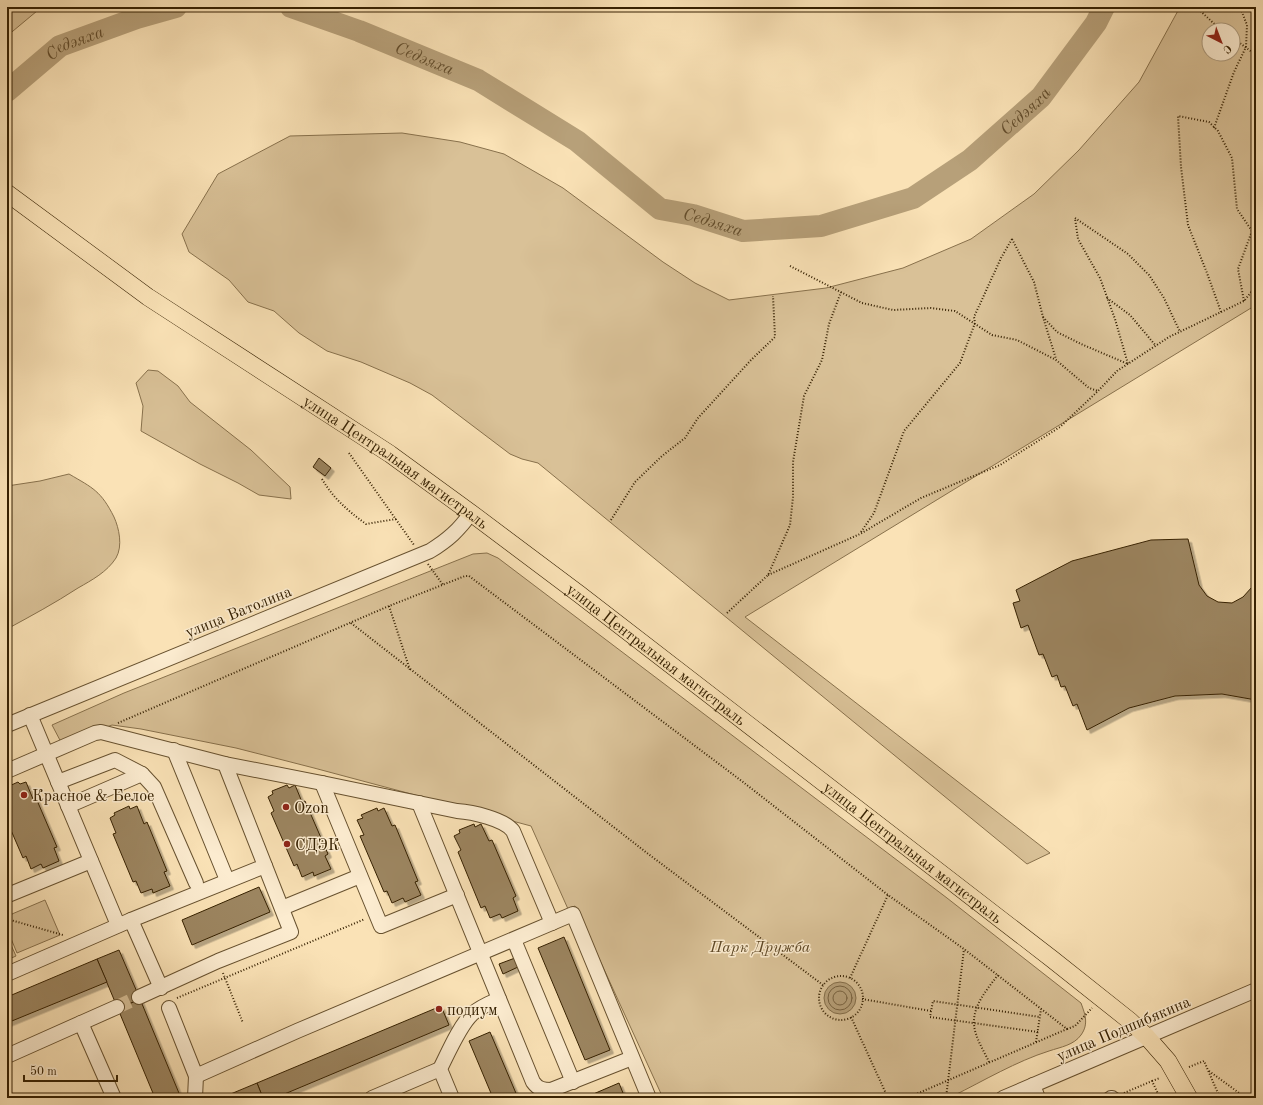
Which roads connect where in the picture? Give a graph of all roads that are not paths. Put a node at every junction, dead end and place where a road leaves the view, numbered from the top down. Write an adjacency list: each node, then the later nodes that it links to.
1 (7, 193): 2 (main road, улица Центральная магистраль)
2 (472, 513): 3 (street, улица Ватолина); 35 (main road, улица Центральная магистраль)
3 (30, 715): 4 (street, улица Ватолина); 6 (street)
4 (7, 725)
5 (174, 750): 6 (street); 7 (street); 17 (street)
6 (46, 754): 8 (street); 10 (street)
7 (225, 764): 11 (street); 15 (street)
8 (7, 771)
9 (142, 774): 10 (street); 13 (street); 18 (street)
10 (58, 782): 13 (street)
11 (322, 783): 12 (street); 16 (street)
12 (418, 803): 20 (street); 23 (street)
13 (68, 806): 14 (street)
14 (91, 861): 19 (street); 24 (street)
15 (265, 866): 17 (street); 21 (street)
16 (360, 876): 20 (street); 21 (street)
17 (227, 880): 22 (street)
18 (196, 883)
19 (7, 894)
20 (457, 895): 26 (street)
21 (282, 908): 28 (street)
22 (131, 920): 24 (street); 28 (street)
23 (552, 923): 25 (street); 37 (street)
24 (118, 925): 27 (street)
25 (514, 940): 26 (street); 40 (street)
26 (481, 954): 31 (street); 39 (street)
27 (7, 974)
28 (161, 988): 30 (street)
29 (1256, 990): 35 (street, улица Подшибякина)
30 (139, 997)
31 (500, 999): 38 (street); 40 (street)
32 (117, 1007): 34 (street)
33 (169, 1008): 39 (street)
34 (81, 1023): 36 (street); 42 (street)
35 (1147, 1037): 41 (street, улица Подшибякина); 48 (main road, улица Центральная магистраль)
36 (7, 1056)
37 (632, 1058): 40 (street); 46 (street)
38 (440, 1069): 44 (street); 45 (street)
39 (196, 1076): 43 (street)
40 (566, 1089)
41 (1035, 1092): 47 (street, улица Подшибякина)
42 (114, 1098)
43 (195, 1098)
44 (372, 1098)
45 (452, 1098)
46 (649, 1098)
47 (1003, 1098)
48 (1189, 1098)

